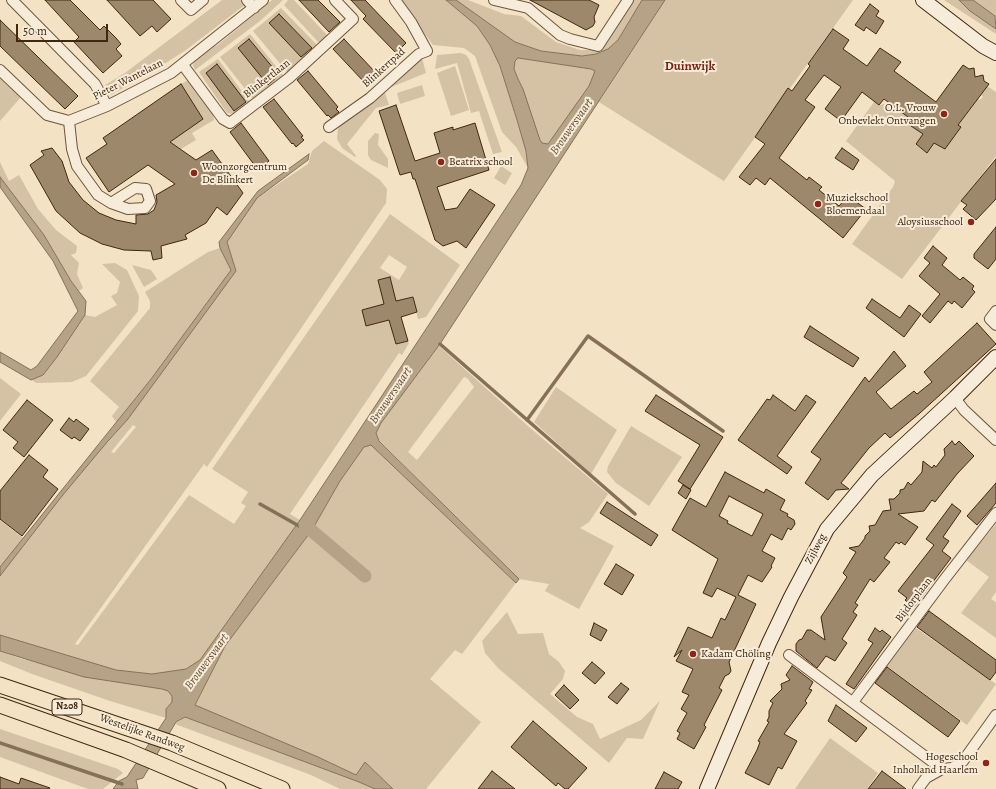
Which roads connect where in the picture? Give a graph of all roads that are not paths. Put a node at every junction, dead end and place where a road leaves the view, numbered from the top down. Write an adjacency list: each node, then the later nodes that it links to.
1 (12, 0): 15 (street)
2 (181, 0): 3 (street)
3 (203, 0)
4 (247, 0): 11 (street)
5 (263, 0): 11 (street, Pieter Wantelaan)
6 (335, 0): 13 (street, Blinkertlaan)
7 (395, 0): 17 (street, Blinkertpad)
8 (494, 0): 9 (street)
9 (628, 0)
10 (923, 0): 12 (main road)
11 (254, 8): 13 (street, Pieter Wantelaan)
12 (996, 53)
13 (183, 65): 15 (street, Pieter Wantelaan)
14 (0, 70): 16 (street)
15 (107, 106): 16 (street, Pieter Wantelaan)
16 (69, 121): 18 (street)
17 (330, 127)
18 (111, 203)
19 (996, 311): 20 (street)
20 (996, 325)
21 (996, 357): 22 (main road, Zijlweg)
22 (955, 398): 23 (street); 33 (main road, Zijlweg)
23 (996, 440)
24 (996, 513): 27 (street, Bijdorplaan)
25 (789, 655): 27 (street)
26 (0, 685): 32 (main road, Westelijke Randweg / N208)
27 (854, 702): 30 (street)
28 (0, 705): 31 (main road, Westelijke Randweg / N208)
29 (996, 715): 30 (street)
30 (942, 769): 34 (street)
31 (218, 789)
32 (282, 789)
33 (707, 789)
34 (918, 789)

